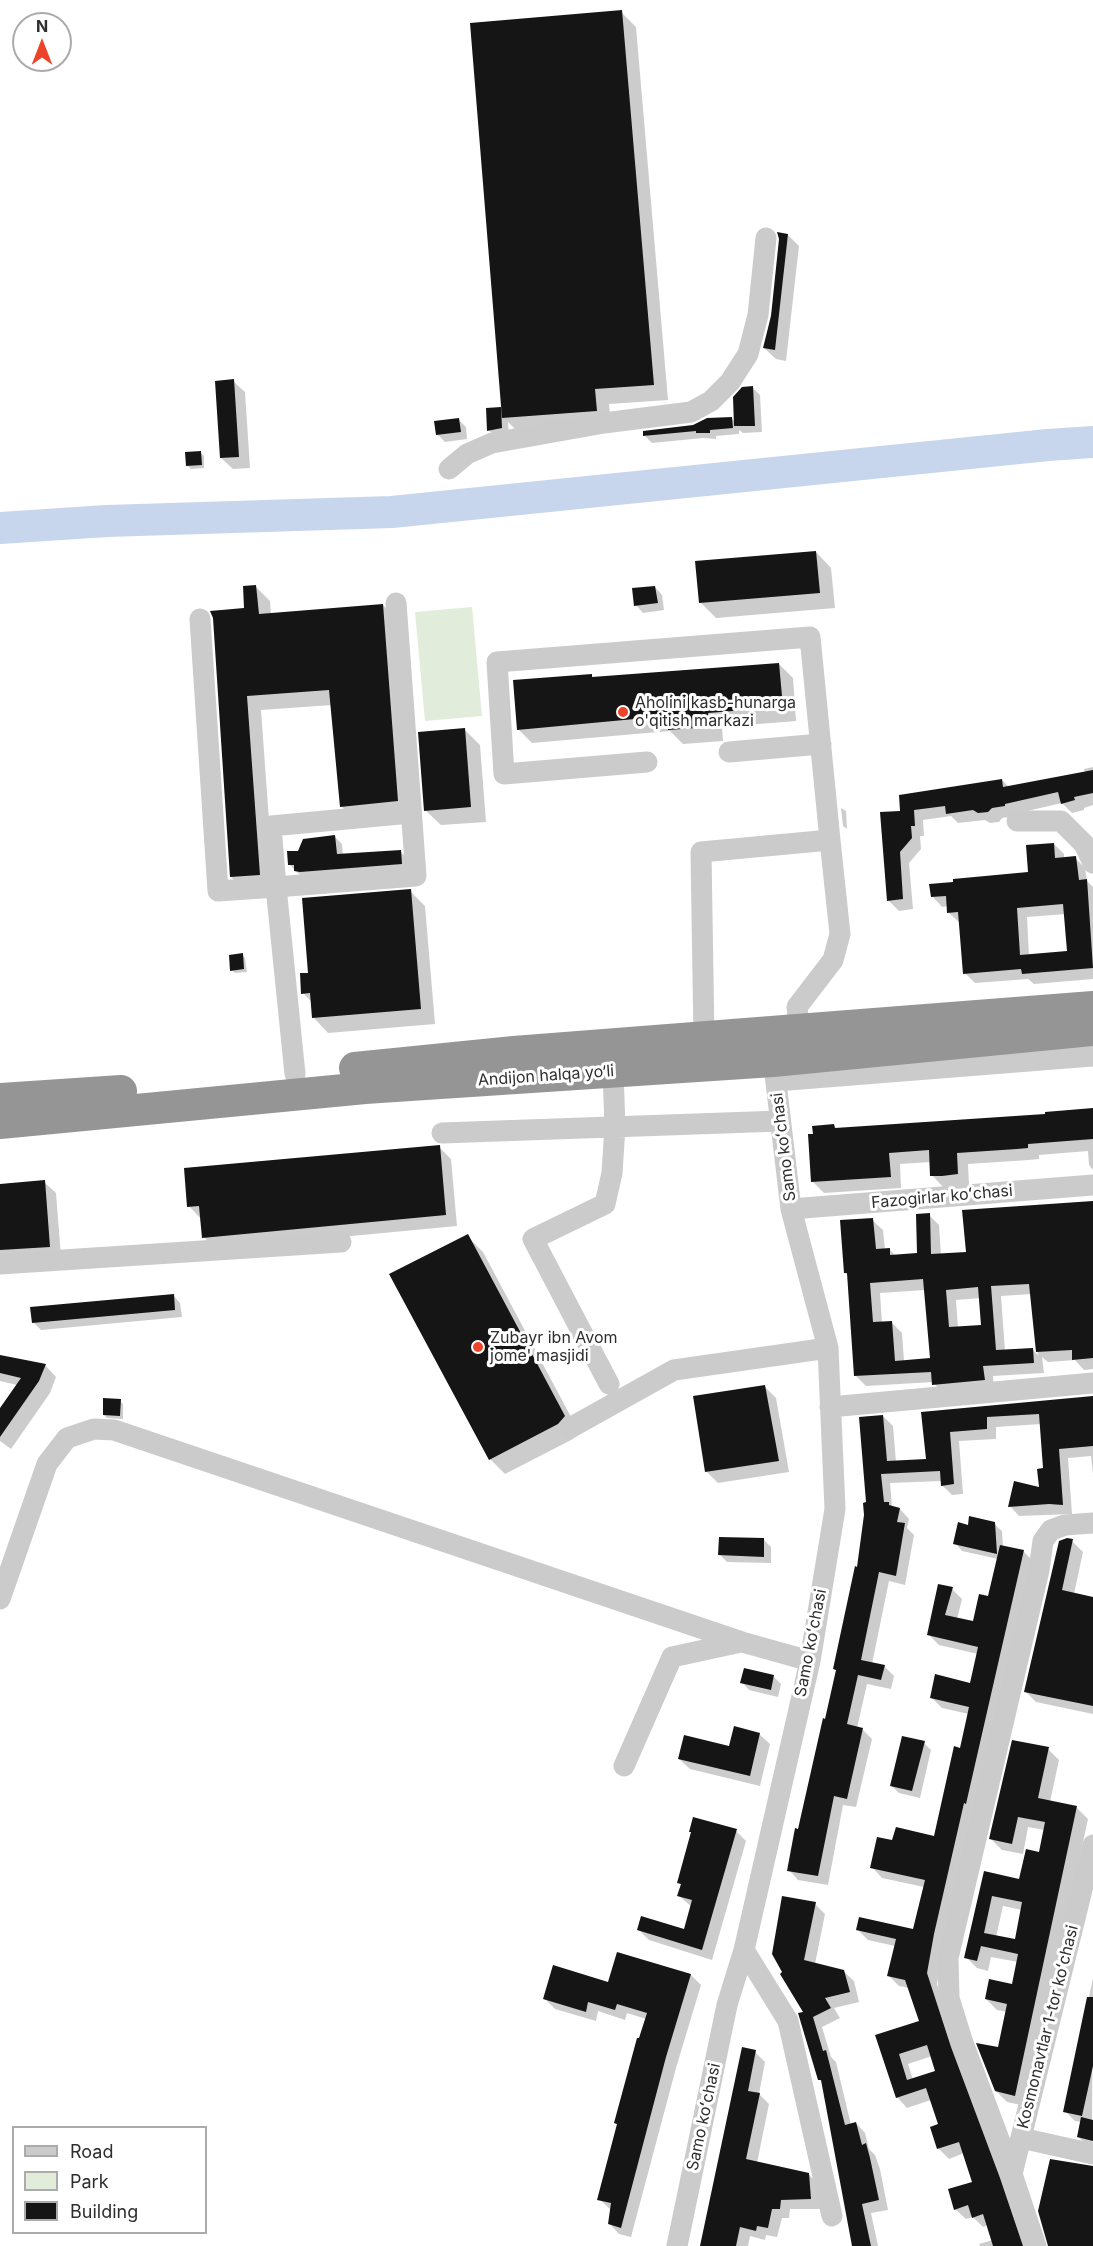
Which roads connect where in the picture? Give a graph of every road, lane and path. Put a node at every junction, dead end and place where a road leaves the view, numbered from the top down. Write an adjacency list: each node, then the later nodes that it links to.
1 (766, 238): 2 (street)
2 (449, 469)
3 (396, 603): 8 (street)
4 (200, 619): 12 (street)
5 (821, 744): 6 (street); 7 (street, Samo koʻchasi); 10 (street, Samo koʻchasi)
6 (729, 752)
7 (647, 762)
8 (411, 813): 12 (street); 12 (street)
9 (1017, 822): 11 (street)
10 (830, 840): 15 (street); 16 (street, Samo koʻchasi)
11 (1093, 863)
12 (276, 887): 19 (street)
13 (1093, 1007): 16 (highway, Andijon halqa yo‘li)
14 (1093, 1030): 16 (highway, Andijon halqa yo‘li)
15 (704, 1039): 16 (highway, Andijon halqa yo‘li); 19 (highway, Andijon halqa yo‘li)
16 (780, 1051): 17 (street); 18 (highway, Andijon halqa yo‘li); 21 (street, Samo koʻchasi)
17 (1093, 1056)
18 (613, 1071): 22 (highway, Andijon halqa yo‘li); 23 (street)
19 (295, 1074): 20 (highway, Andijon halqa yo‘li)
20 (0, 1099)
21 (780, 1121): 23 (street); 26 (street, Samo koʻchasi)
22 (0, 1123)
23 (615, 1127): 24 (street); 31 (street)
24 (442, 1133)
25 (1093, 1185): 26 (street, Fazogirlar koʻchasi)
26 (791, 1209): 29 (street, Samo koʻchasi)
27 (340, 1242): 28 (street)
28 (0, 1264)
29 (828, 1348): 32 (street, Samo koʻchasi); 33 (street)
30 (1093, 1383): 32 (street)
31 (609, 1384)
32 (830, 1407): 37 (street, Samo koʻchasi)
33 (570, 1428)
34 (1093, 1523): 43 (street)
35 (0, 1599): 36 (street)
36 (742, 1642): 37 (street); 38 (street)
37 (810, 1661): 40 (street, Samo koʻchasi)
38 (624, 1766)
39 (1093, 1845): 41 (street, Kosmonavtlar 1-tor koʻchasi)
40 (744, 1950): 44 (street); 45 (street, Samo koʻchasi)
41 (1021, 2138): 42 (street); 43 (street, Kosmonavtlar 1-tor koʻchasi)
42 (1093, 2154)
43 (1012, 2174): 46 (street)
44 (832, 2216)
45 (677, 2246)
46 (1036, 2246)

